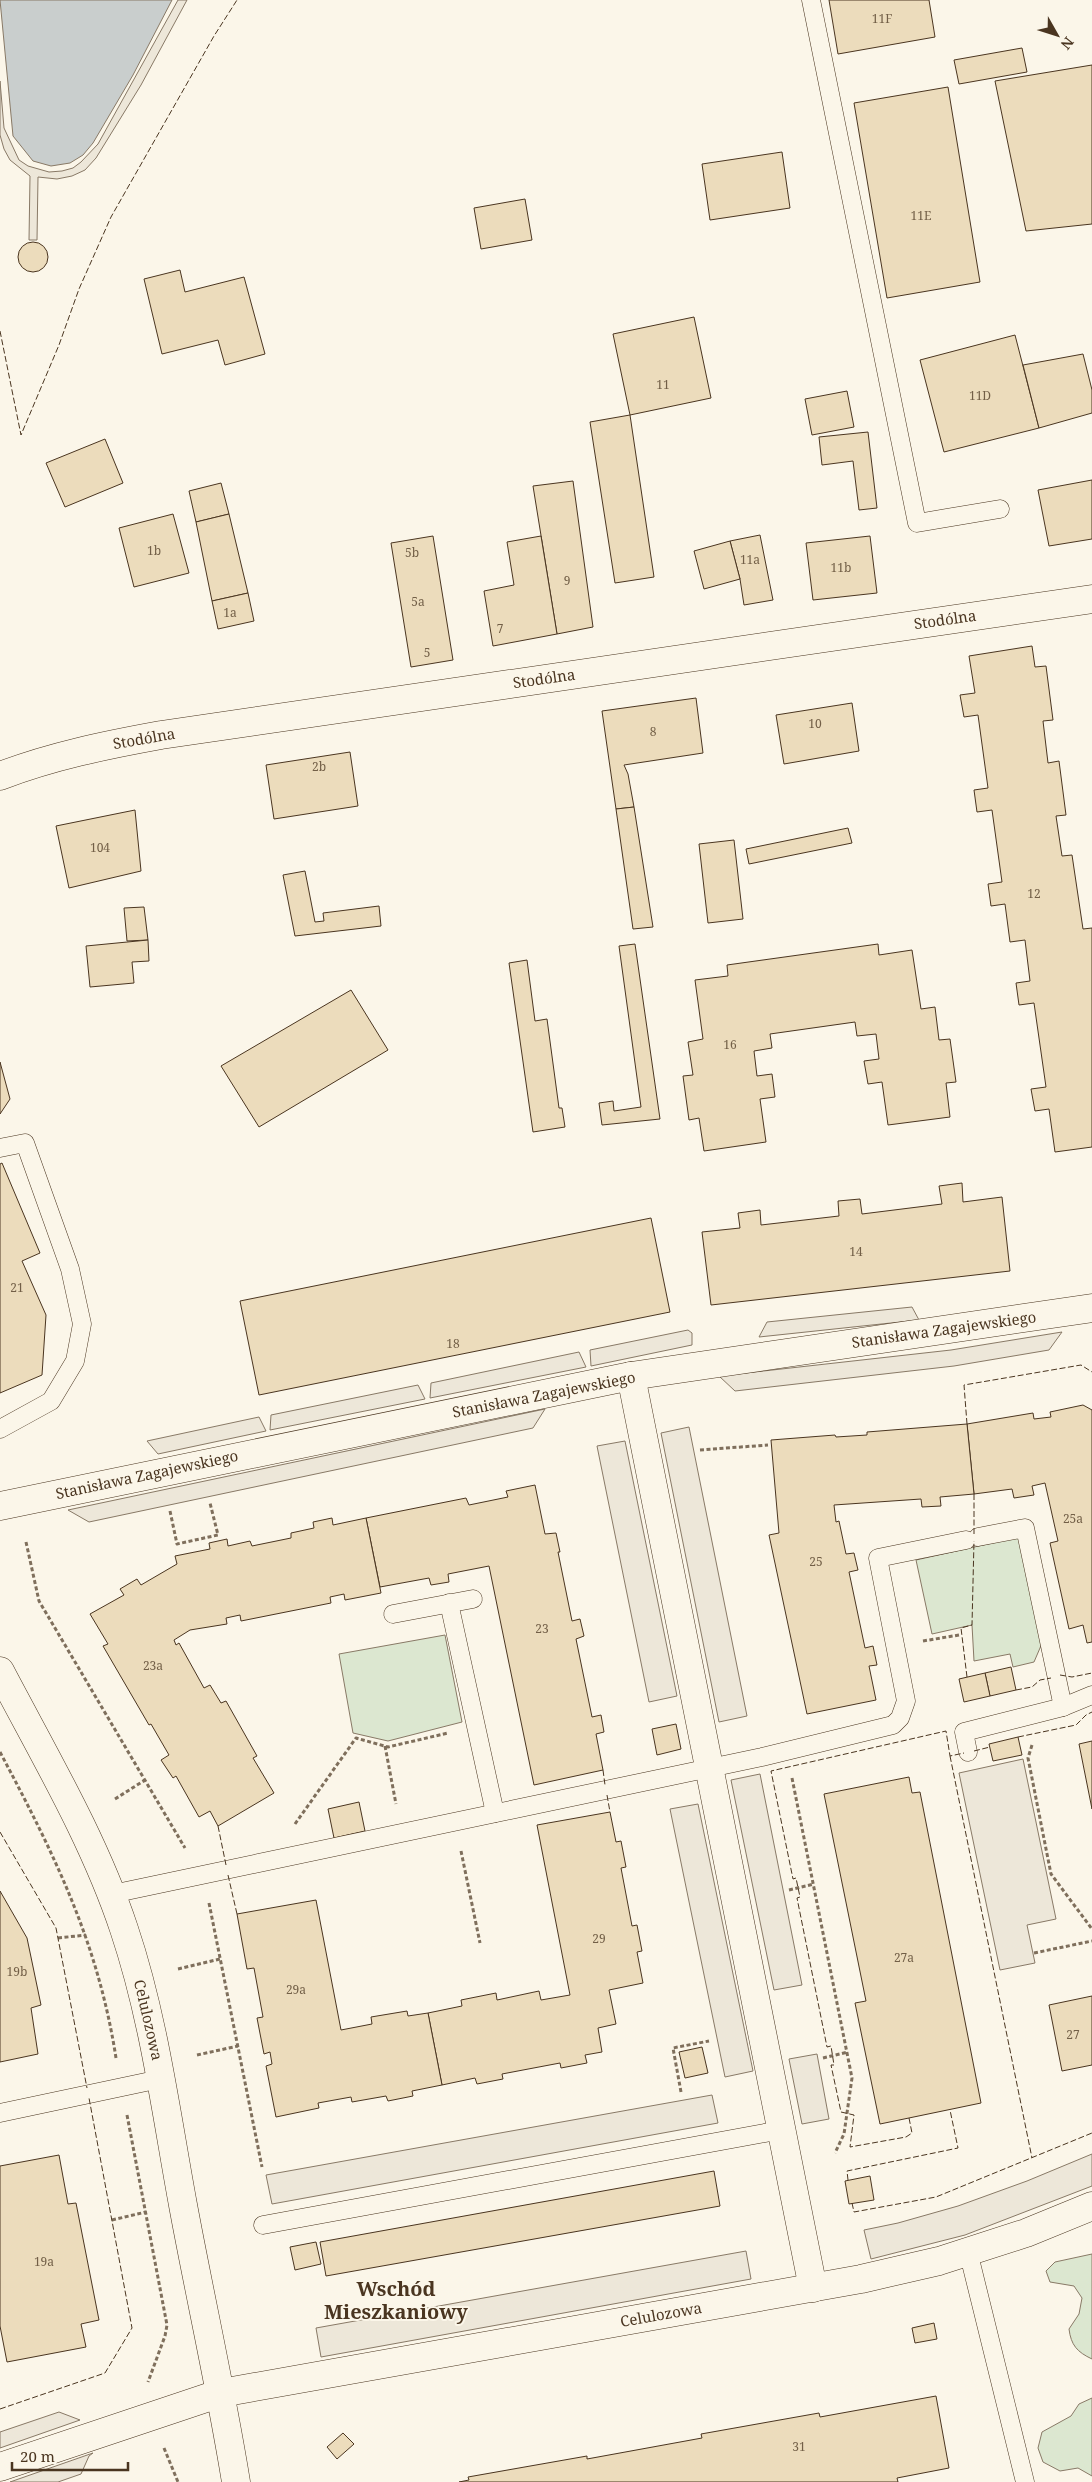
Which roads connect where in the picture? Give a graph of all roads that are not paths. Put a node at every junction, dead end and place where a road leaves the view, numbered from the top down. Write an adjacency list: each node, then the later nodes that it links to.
1 (811, 0): 2 (lane)
2 (1000, 509)
3 (1092, 599): 4 (street, Stodólna)
4 (0, 776)
5 (0, 1148): 8 (lane)
6 (1092, 1308): 7 (street, Stanisława Zagajewskiego)
7 (632, 1376): 9 (street, Stanisława Zagajewskiego); 17 (street)
8 (0, 1429)
9 (0, 1506)
10 (473, 1598): 11 (lane)
11 (449, 1603): 12 (lane); 18 (lane)
12 (393, 1614)
13 (0, 1671): 19 (street, Celulozowa)
14 (1092, 1696): 15 (lane)
15 (1063, 1707): 16 (lane); 17 (lane)
16 (968, 1752)
17 (709, 1767): 18 (lane); 22 (street)
18 (495, 1813): 19 (lane)
19 (112, 1894): 20 (street, Celulozowa)
20 (160, 2079): 21 (lane); 27 (street, Celulozowa)
21 (0, 2113)
22 (781, 2130): 24 (lane); 26 (street)
23 (1092, 2206): 25 (street, Celulozowa)
24 (263, 2225)
25 (968, 2251): 26 (street, Celulozowa); 30 (lane)
26 (812, 2288): 27 (street, Celulozowa)
27 (221, 2393): 28 (street); 29 (street, Celulozowa)
28 (0, 2467)
29 (236, 2482)
30 (1025, 2482)

